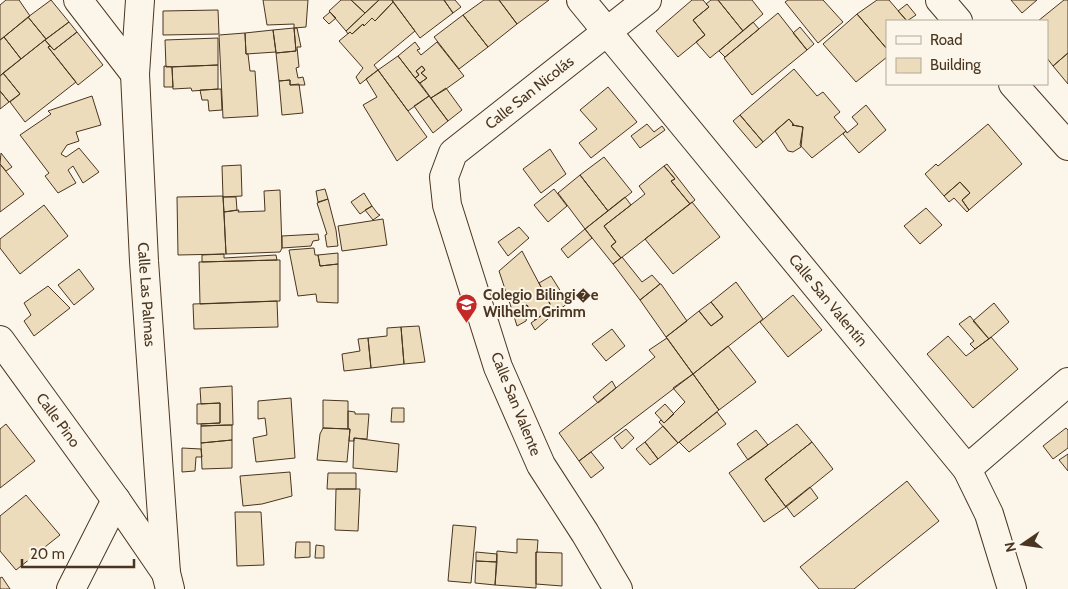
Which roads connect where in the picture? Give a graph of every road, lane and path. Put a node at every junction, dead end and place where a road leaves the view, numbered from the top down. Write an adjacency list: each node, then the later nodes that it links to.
1 (78, 0): 8 (street)
2 (140, 0): 8 (street, Calle Las Palmas)
3 (581, 0): 7 (street, Calle San Valentín)
4 (647, 0): 7 (street, Calle San Nicolás)
5 (940, 0): 6 (street)
6 (957, 20)
7 (607, 32): 11 (street, Calle San Nicolás); 14 (street, Calle San Valentín)
8 (135, 74): 16 (street, Calle Las Palmas)
9 (1014, 85): 10 (street)
10 (1068, 146)
11 (447, 205): 18 (street, Calle San Valente)
12 (0, 340): 15 (street, Calle Pino)
13 (1068, 382): 14 (street)
14 (967, 469): 19 (street, Calle San Valentín)
15 (116, 500): 16 (street, Calle Pino); 17 (street)
16 (168, 581)
17 (71, 589)
18 (618, 589)
19 (1012, 589)

